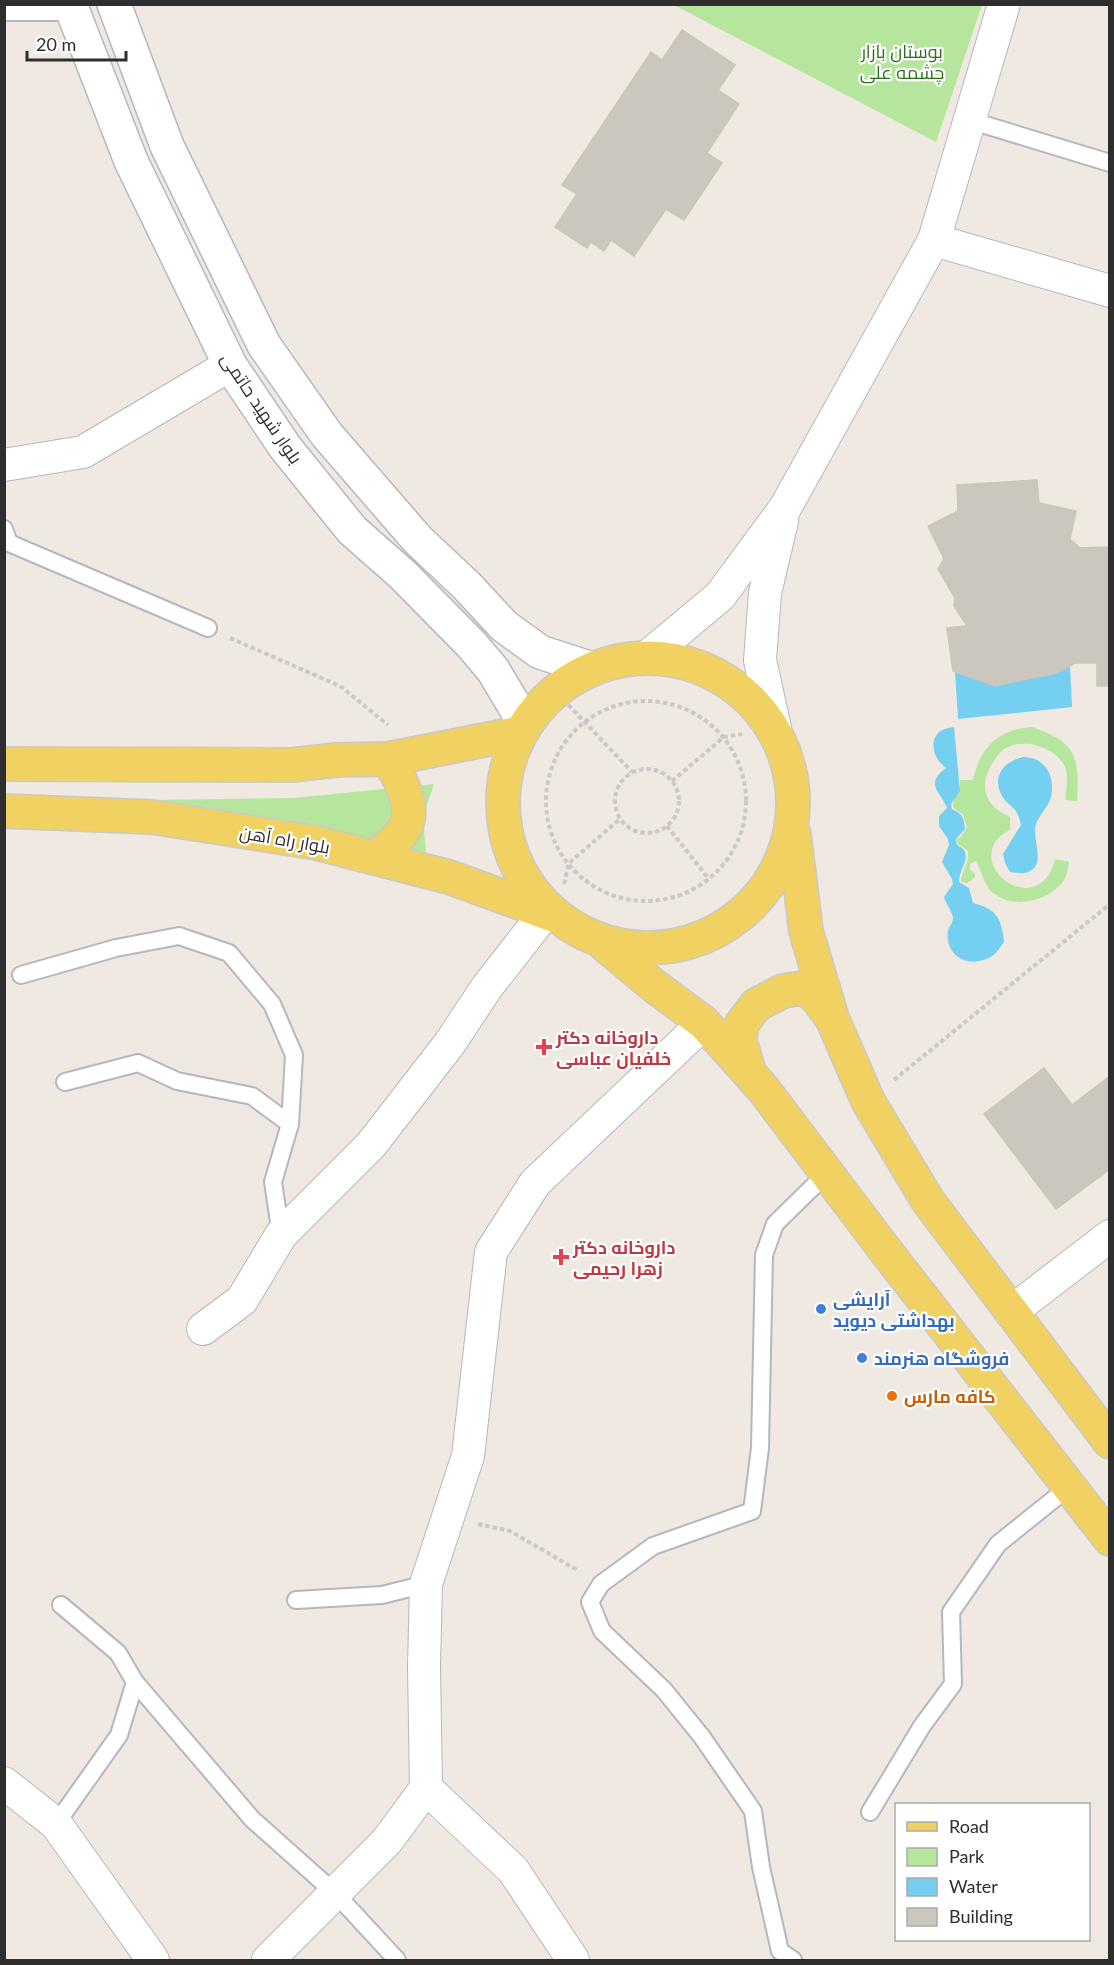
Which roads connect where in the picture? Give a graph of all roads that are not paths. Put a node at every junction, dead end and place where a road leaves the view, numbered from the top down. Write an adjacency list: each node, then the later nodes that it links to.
1 (114, 4): 15 (main road, بلوار شهید حاتمی)
2 (1004, 4): 5 (street)
3 (72, 8): 4 (lane); 9 (main road, بلوار شهید حاتمی)
4 (4, 12)
5 (969, 120): 6 (lane); 7 (street)
6 (1110, 163)
7 (934, 240): 8 (street); 11 (street)
8 (1110, 291)
9 (230, 365): 10 (street); 16 (main road, بلوار شهید حاتمی)
10 (4, 465)
11 (785, 508): 14 (street); 17 (street)
12 (4, 529): 13 (lane)
13 (208, 628)
14 (647, 657): 15 (main road); 17 (main road)
15 (592, 669): 16 (main road)
16 (522, 727): 18 (main road); 23 (main road)
17 (775, 728): 21 (main road)
18 (388, 759): 19 (main road); 22 (main road)
19 (4, 764)
20 (4, 811): 22 (main road, بلوار راه آهن)
21 (793, 825): 24 (main road); 26 (main road)
22 (375, 858): 23 (main road, بلوار راه آهن)
23 (550, 914): 24 (main road); 32 (street)
24 (600, 941): 27 (main road)
25 (21, 975): 30 (lane)
26 (832, 1018): 28 (main road); 34 (main road)
27 (704, 1023): 28 (main road); 39 (street)
28 (749, 1072): 31 (main road)
29 (65, 1082): 30 (lane)
30 (290, 1124): 32 (lane)
31 (827, 1173): 37 (main road); 52 (lane)
32 (281, 1235): 35 (street)
33 (1110, 1236): 34 (street)
34 (1011, 1312): 36 (main road)
35 (202, 1329)
36 (1107, 1433)
37 (1069, 1487): 38 (main road); 45 (lane)
38 (1110, 1539)
39 (426, 1584): 40 (lane); 44 (street)
40 (296, 1600)
41 (62, 1605): 42 (lane)
42 (135, 1682): 46 (lane); 47 (lane)
43 (4, 1783): 46 (street)
44 (426, 1788): 47 (street); 51 (street)
45 (870, 1812)
46 (56, 1824): 48 (street)
47 (335, 1893): 49 (street); 50 (lane)
48 (153, 1960)
49 (268, 1960)
50 (397, 1960)
51 (573, 1960)
52 (793, 1960)

